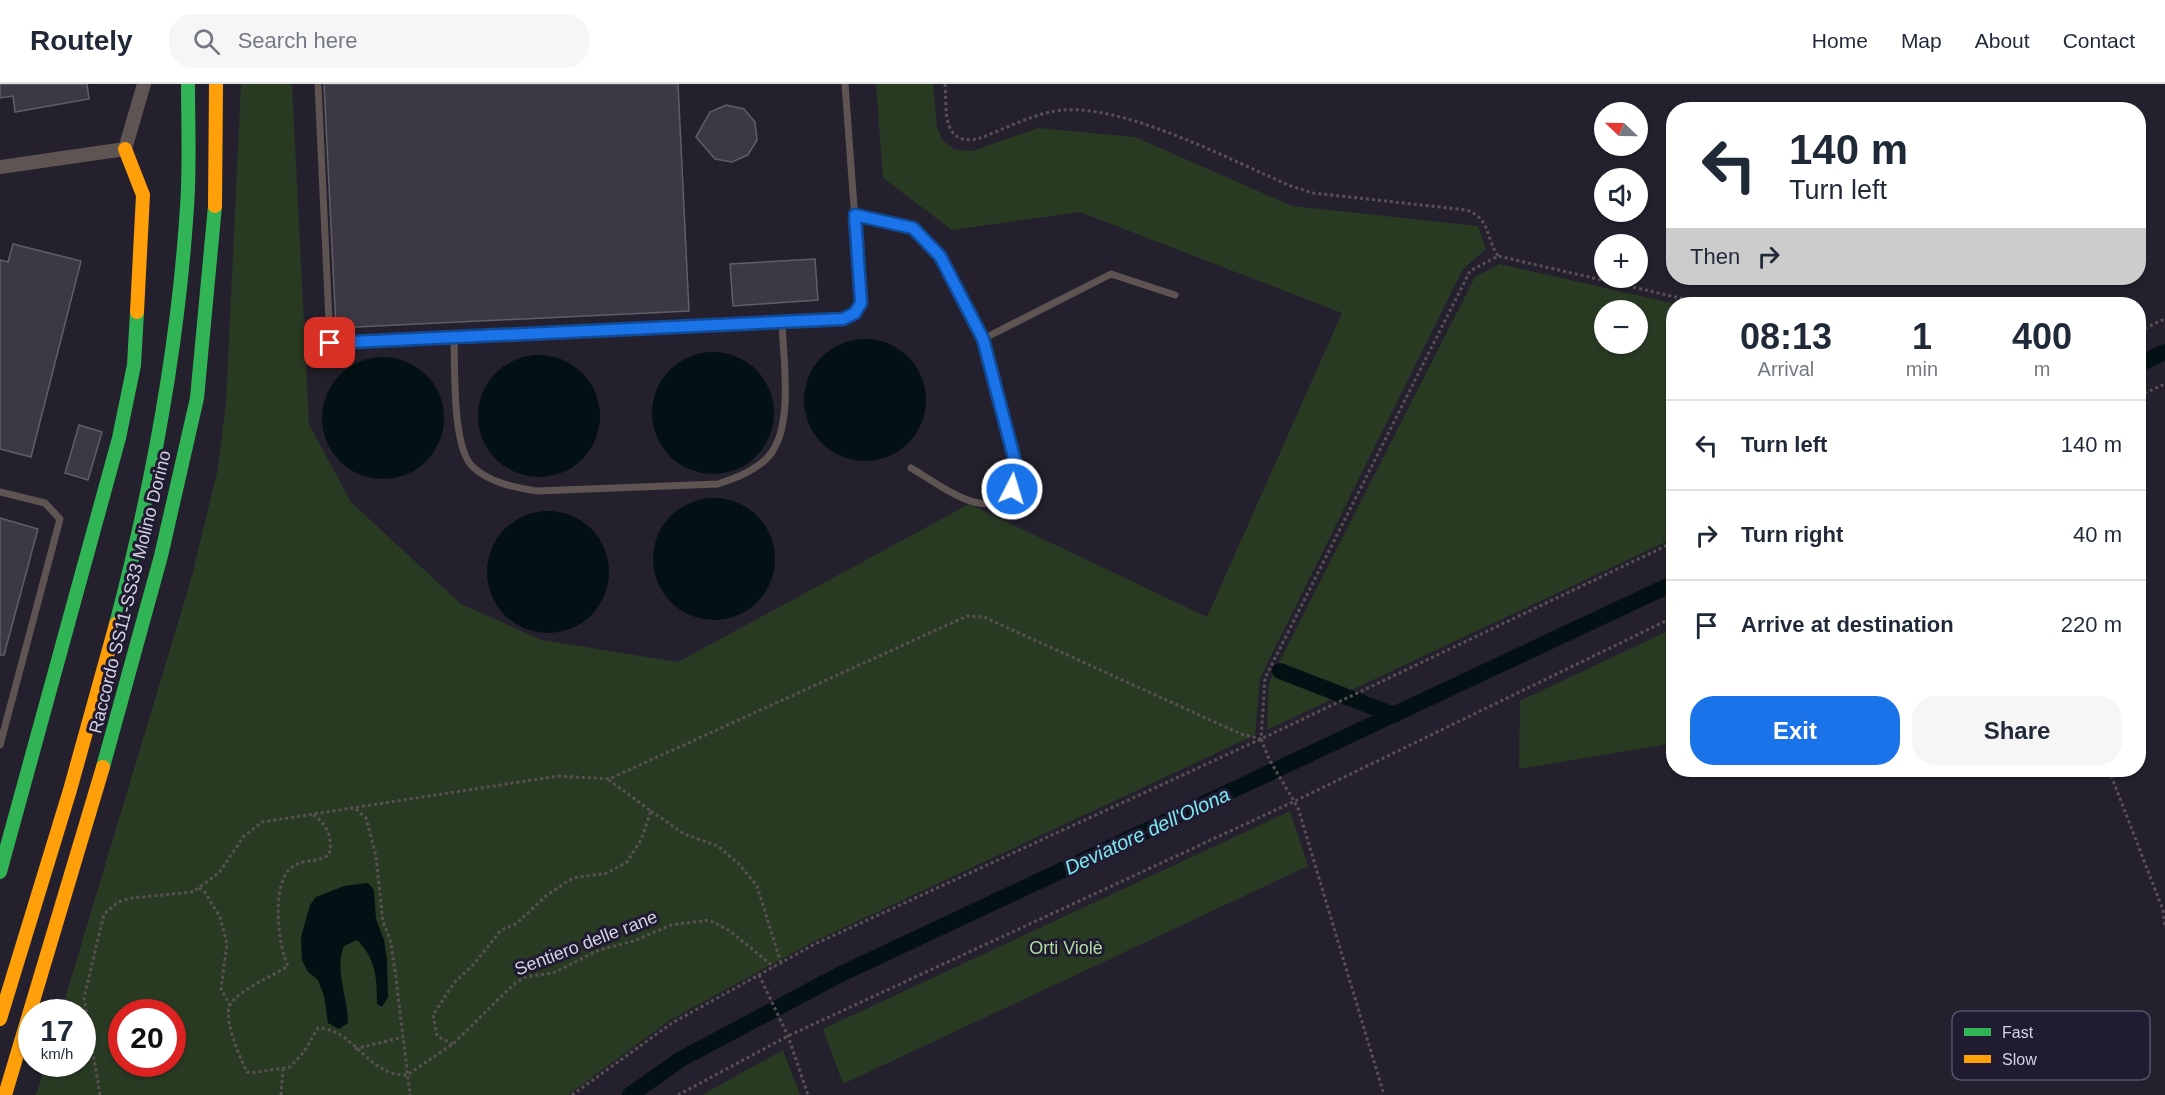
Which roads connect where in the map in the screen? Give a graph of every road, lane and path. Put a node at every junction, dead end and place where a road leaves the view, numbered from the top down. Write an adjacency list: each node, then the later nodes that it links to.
1 (144, 84): 7 (street)
2 (188, 84): 39 (main road, Raccordo SS11-SS33 Molino Dorino)
3 (216, 84): 46 (main road, Raccordo SS11-SS33 Molino Dorino)
4 (318, 84): 16 (lane)
5 (845, 84): 9 (lane)
6 (945, 84): 10 (path)
7 (125, 149): 8 (street); 32 (main road)
8 (0, 167)
9 (855, 215): 14 (lane); 17 (lane)
10 (1498, 256): 12 (path); 24 (path)
11 (1175, 295): 17 (lane)
12 (1676, 297)
13 (2165, 319): 15 (path)
14 (782, 322): 16 (lane); 16 (lane)
15 (2146, 328)
16 (454, 337)
17 (983, 339): 20 (lane)
18 (2165, 384): 19 (path)
19 (2146, 393)
20 (911, 468)
21 (0, 492): 25 (lane)
22 (1666, 546): 24 (path)
23 (1666, 621): 28 (path)
24 (1261, 739): 27 (path); 28 (path); 35 (path)
25 (0, 745)
26 (2112, 777): 34 (path)
27 (609, 779): 29 (path); 30 (path)
28 (1295, 801): 40 (path); 53 (path)
29 (355, 808): 31 (path); 41 (path)
30 (651, 811): 35 (path); 42 (path)
31 (311, 815): 33 (path); 38 (path)
32 (0, 872)
33 (199, 888): 38 (path); 47 (path)
34 (2165, 927)
35 (781, 963): 36 (path)
36 (774, 967): 37 (path); 42 (path, Sentiero delle rane)
37 (759, 975): 40 (path); 50 (path)
38 (230, 1005): 44 (path)
39 (0, 1019)
40 (788, 1036): 51 (path); 52 (path)
41 (403, 1037): 43 (path); 45 (path)
42 (453, 1044): 45 (path, Sentiero delle rane)
43 (355, 1049): 44 (path); 45 (path)
44 (283, 1069): 48 (path)
45 (407, 1075): 49 (path)
46 (5, 1095)
47 (100, 1095)
48 (281, 1095)
49 (410, 1095)
50 (572, 1095)
51 (678, 1095)
52 (808, 1095)
53 (1384, 1095)

